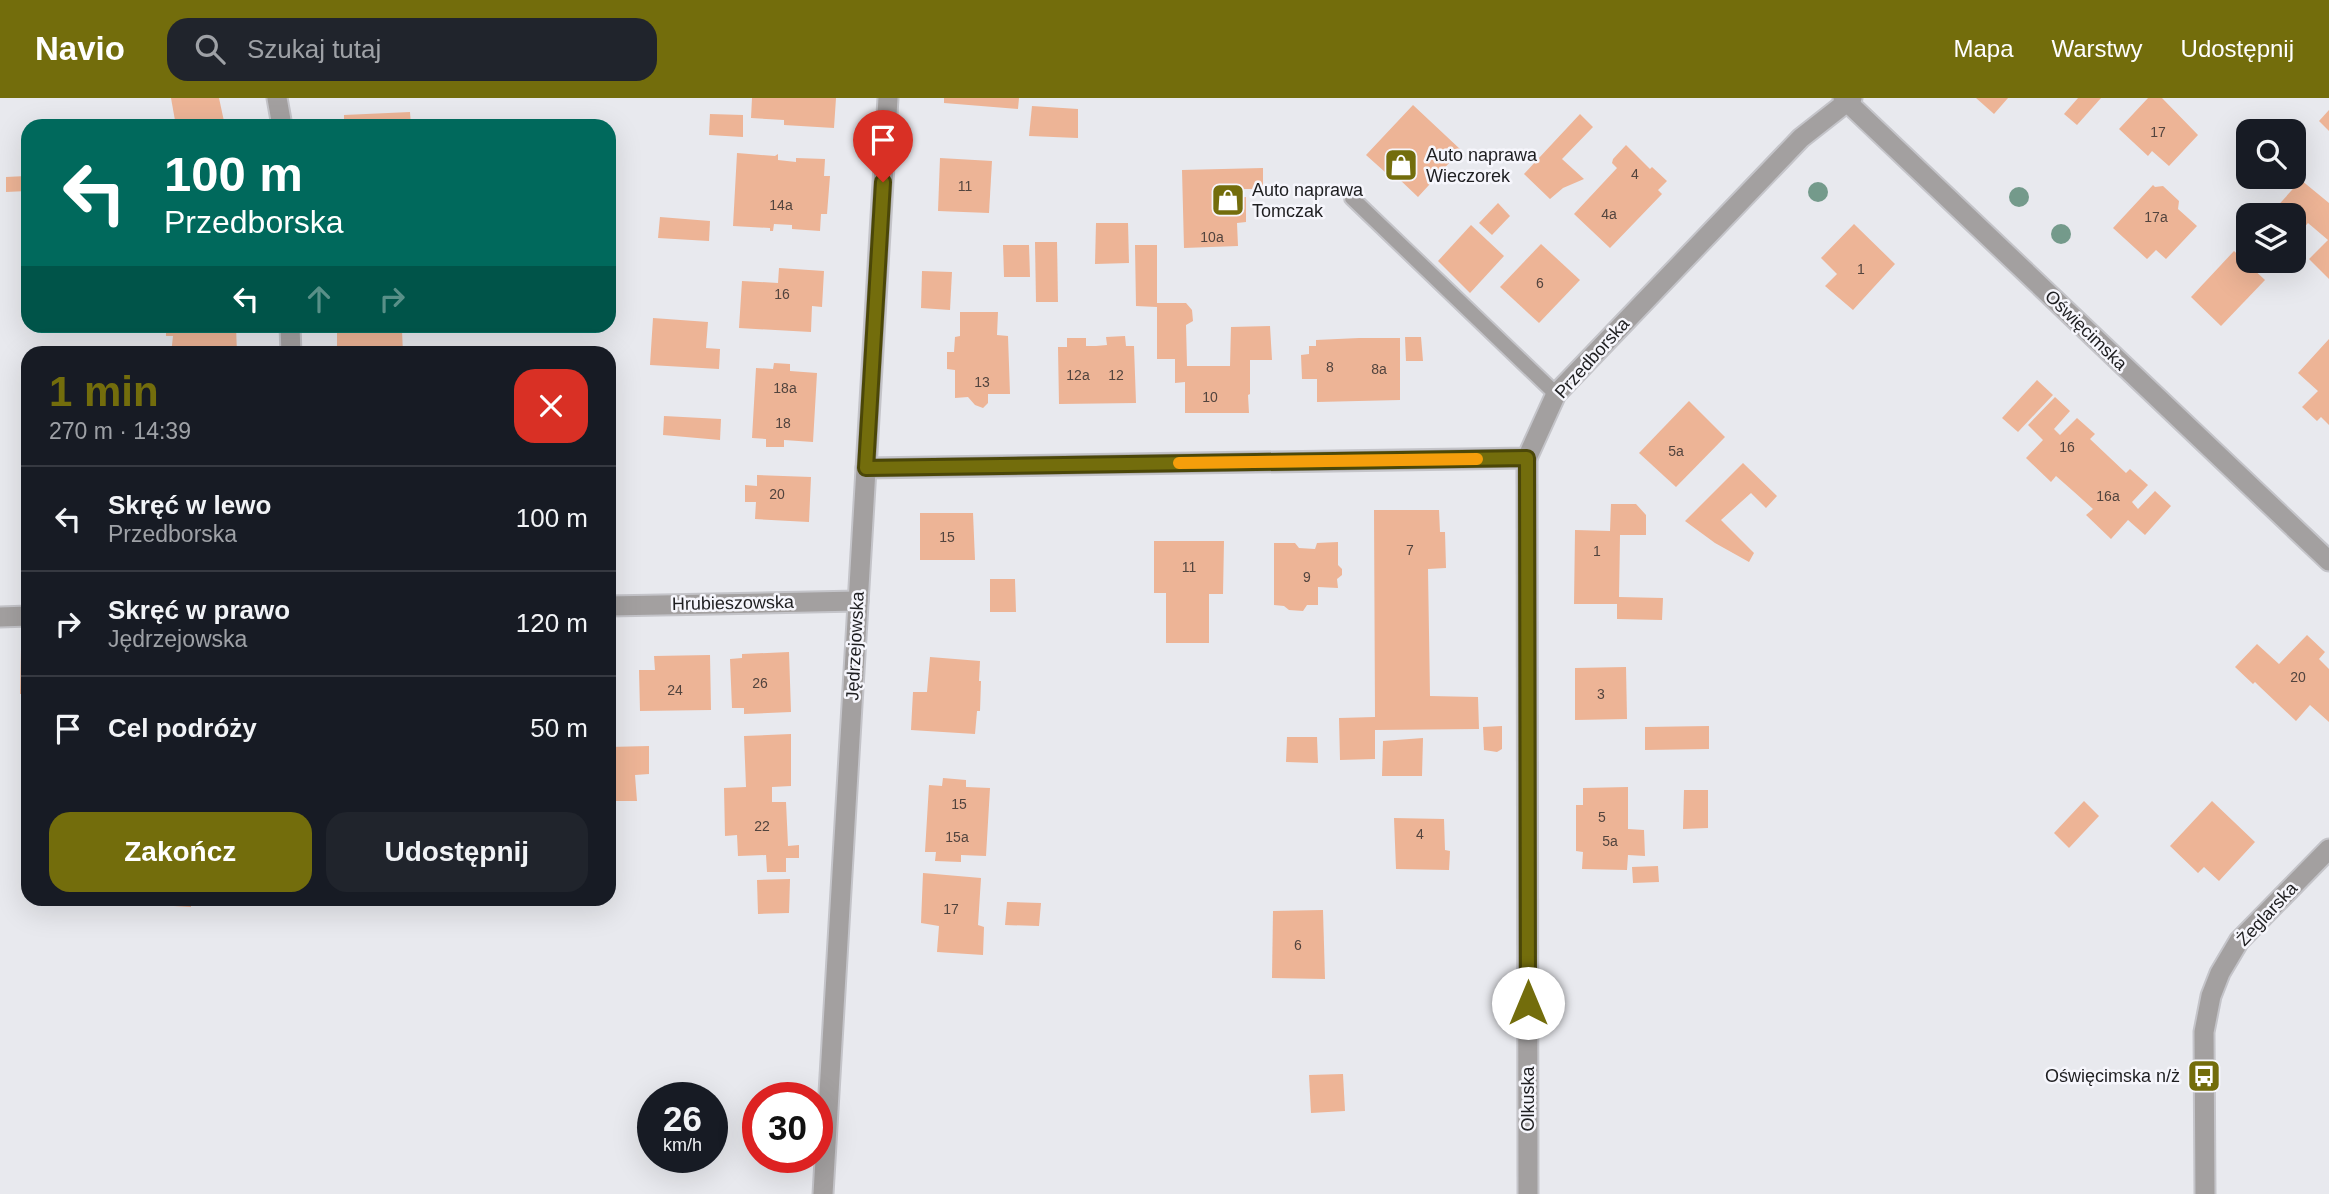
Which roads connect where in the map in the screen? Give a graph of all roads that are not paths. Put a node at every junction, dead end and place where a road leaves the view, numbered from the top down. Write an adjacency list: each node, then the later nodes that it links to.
1 (277, 98): 4 (street)
2 (888, 98): 8 (street, Jędrzejowska)
3 (1847, 99): 6 (street, Przedborska); 9 (street, Oświęcimska)
4 (281, 119)
5 (1352, 198): 6 (lane)
6 (1556, 394): 7 (street, Przedborska)
7 (1527, 458): 8 (street); 16 (street, Olkuska)
8 (866, 468): 10 (street, Jędrzejowska)
9 (2329, 561)
10 (858, 601): 11 (street, Hrubieszowska); 15 (street, Jędrzejowska)
11 (616, 606)
12 (21, 616): 13 (street)
13 (0, 617)
14 (2329, 849): 17 (street, Żeglarska)
15 (823, 1194)
16 (1528, 1194)
17 (2205, 1194)

